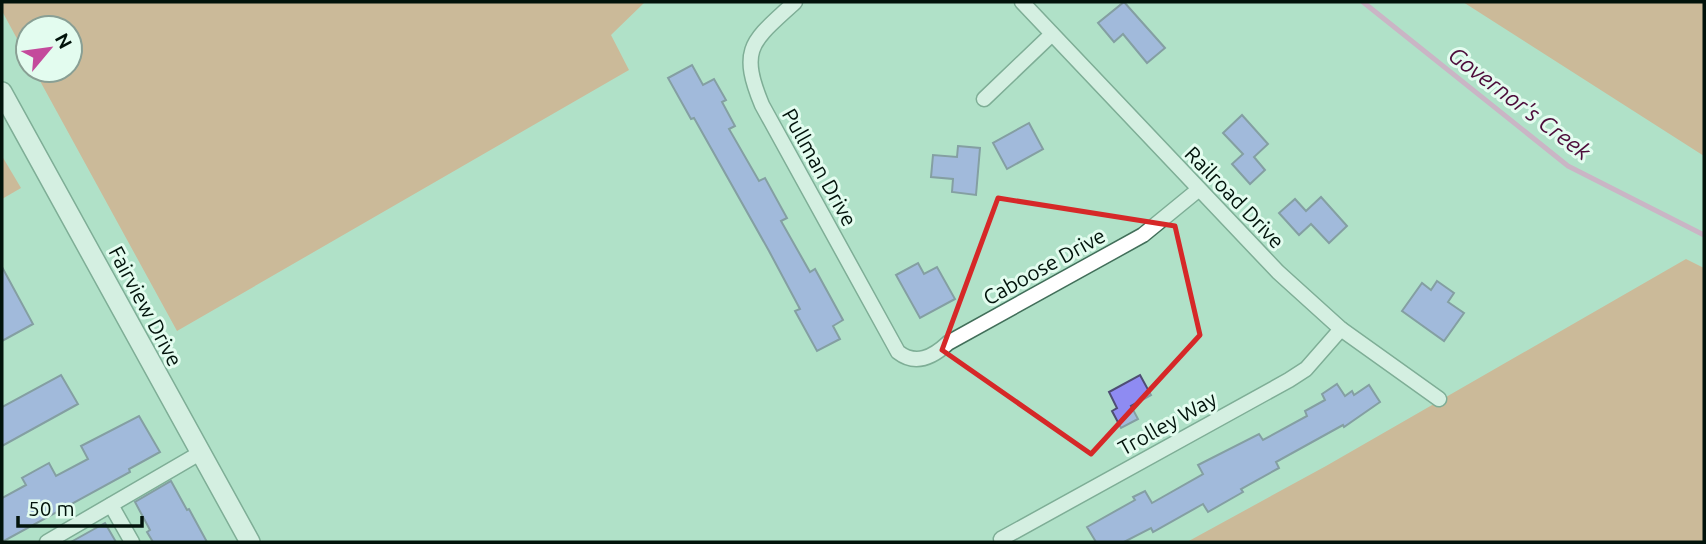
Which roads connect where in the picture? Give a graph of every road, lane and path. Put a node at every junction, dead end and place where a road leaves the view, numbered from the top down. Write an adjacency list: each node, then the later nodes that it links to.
1 (795, 2): 8 (street, Pullman Drive)
2 (1022, 2): 3 (street, Railroad Drive)
3 (1052, 34): 5 (street); 6 (street, Railroad Drive)
4 (2, 92): 10 (main road, Fairview Drive)
5 (984, 99)
6 (1198, 190): 7 (street, Railroad Drive); 8 (street, Caboose Drive)
7 (1341, 328): 9 (street, Railroad Drive); 12 (street, Trolley Way)
8 (902, 356)
9 (1439, 399)
10 (200, 453): 11 (street); 15 (main road, Fairview Drive)
11 (111, 505): 13 (street); 14 (street)
12 (1002, 541)
13 (47, 542)
14 (132, 542)
15 (250, 542)

